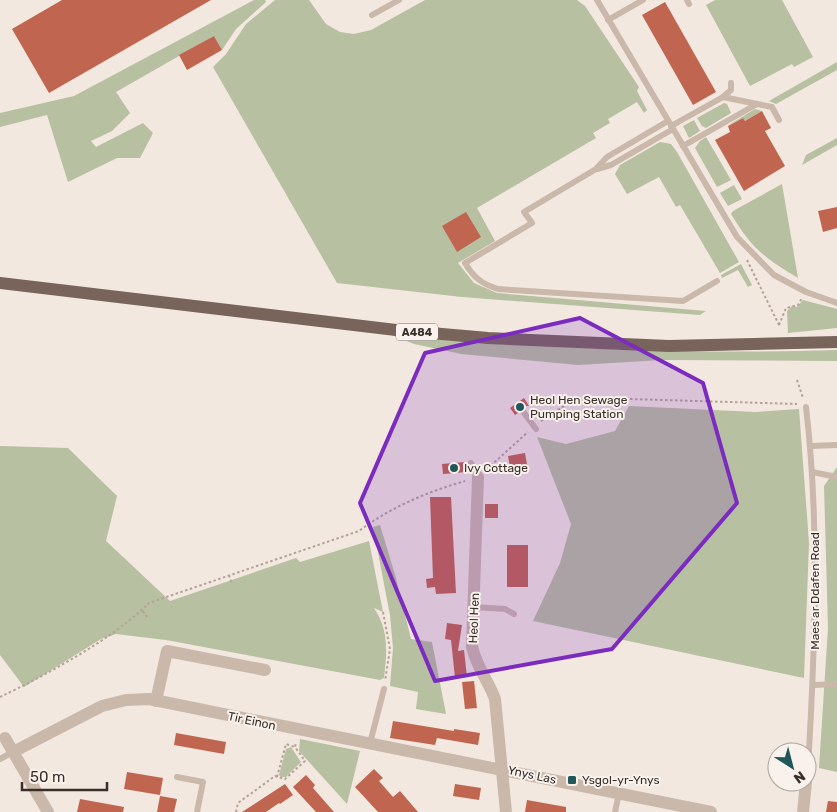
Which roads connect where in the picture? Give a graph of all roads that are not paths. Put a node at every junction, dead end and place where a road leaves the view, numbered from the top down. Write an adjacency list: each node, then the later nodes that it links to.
1 (399, 0): 4 (lane)
2 (597, 0): 5 (lane)
3 (643, 0): 5 (lane)
4 (372, 15)
5 (608, 20): 10 (lane)
6 (731, 83): 7 (lane)
7 (723, 97): 8 (lane); 10 (lane)
8 (757, 104): 9 (lane); 11 (lane)
9 (779, 120)
10 (671, 125): 11 (lane); 12 (lane); 12 (lane)
11 (683, 146): 15 (lane)
12 (596, 169): 13 (lane)
13 (717, 281)
14 (0, 282): 16 (main road, A484)
15 (837, 303)
16 (837, 342)
17 (805, 405): 21 (lane, Maes ar Ddafen Road)
18 (522, 410): 19 (lane)
19 (535, 428)
20 (837, 445): 21 (lane)
21 (810, 446): 23 (lane, Maes ar Ddafen Road)
22 (471, 463): 24 (lane)
23 (812, 472): 25 (lane); 29 (lane, Maes ar Ddafen Road)
24 (478, 477): 26 (street, Heol Hen)
25 (837, 477)
26 (474, 607): 27 (lane); 38 (street, Heol Hen)
27 (514, 614)
28 (265, 670): 32 (street)
29 (813, 684): 30 (lane); 34 (lane, Maes ar Ddafen Road)
30 (837, 684)
31 (384, 689): 35 (lane)
32 (156, 701): 35 (street, Tir Einon); 36 (street, Tir Einon)
33 (5, 738): 36 (street)
34 (810, 742)
35 (370, 744): 38 (street, Tir Einon)
36 (13, 752): 37 (lane); 42 (street)
37 (0, 759)
38 (501, 768): 41 (street, Ynys Las); 44 (street, Heol Hen)
39 (177, 777): 43 (lane)
40 (805, 792): 47 (street)
41 (619, 793): 45 (lane); 46 (street, Ynys Las)
42 (48, 812)
43 (196, 812)
44 (506, 812)
45 (615, 812)
46 (706, 812)
47 (803, 812)

